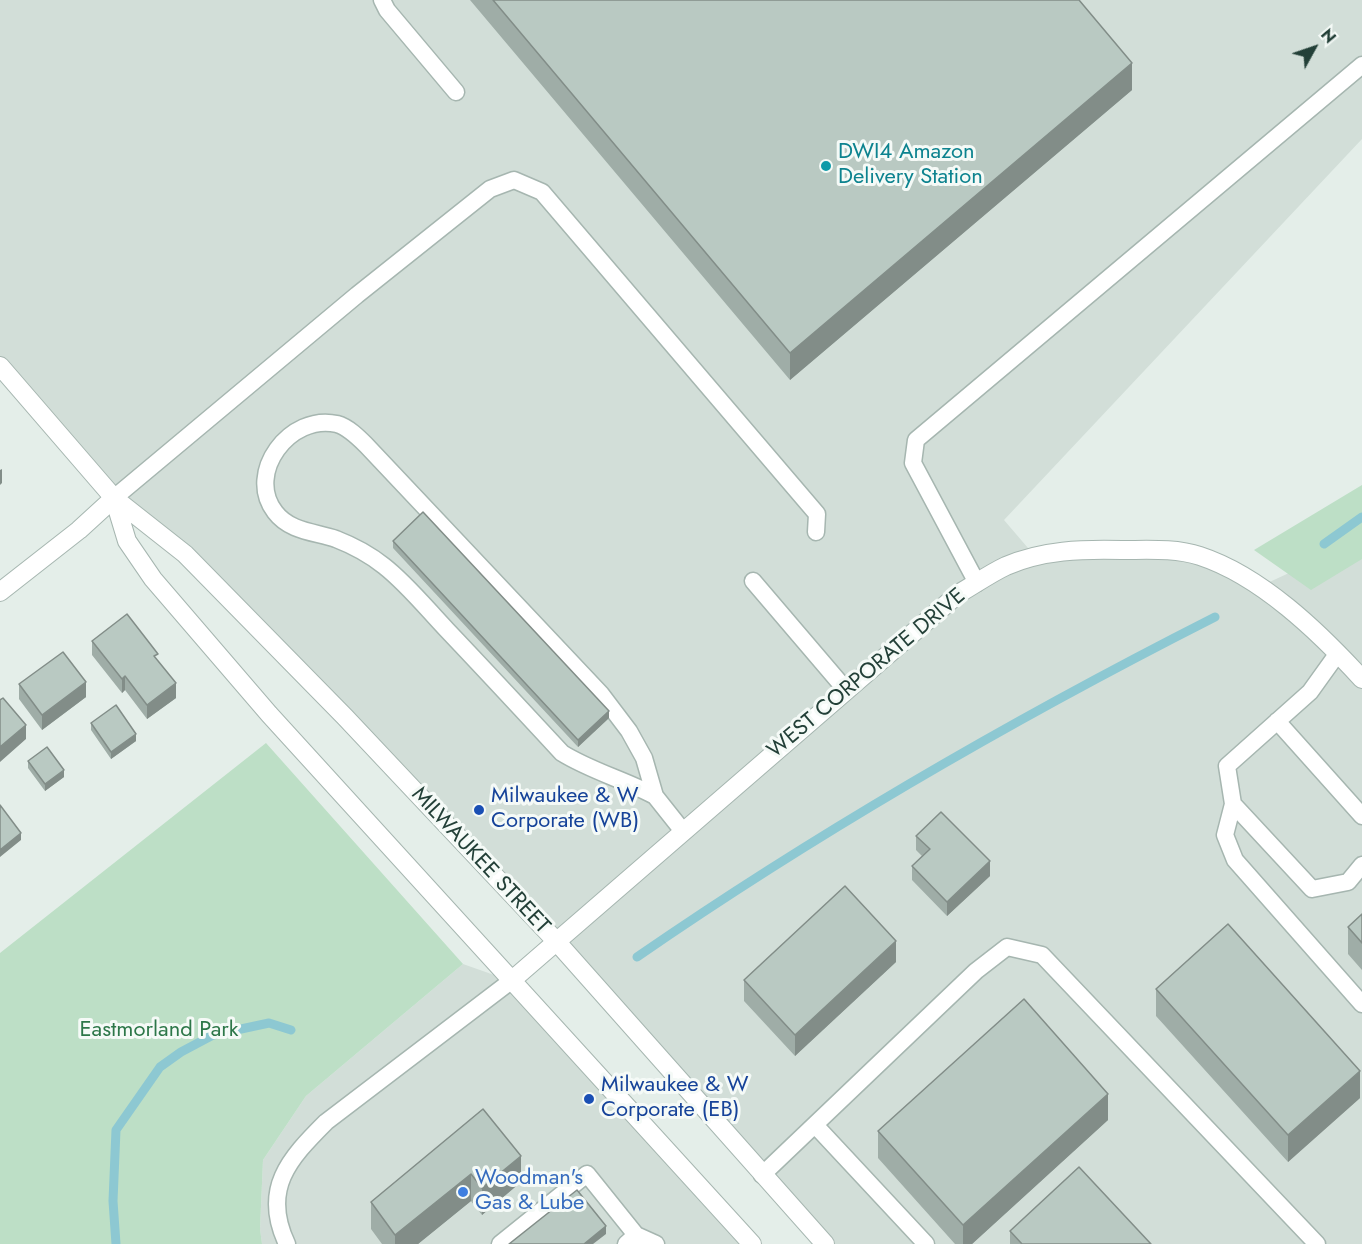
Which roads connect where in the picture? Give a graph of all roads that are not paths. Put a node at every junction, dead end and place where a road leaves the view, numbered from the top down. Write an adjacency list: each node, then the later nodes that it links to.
1 (382, 0): 3 (lane)
2 (1362, 65): 8 (lane)
3 (456, 92)
4 (0, 366): 5 (street, MILWAUKEE STREET)
5 (114, 498): 6 (lane); 9 (street); 19 (street, MILWAUKEE STREET); 20 (street, MILWAUKEE STREET)
6 (816, 532)
7 (753, 581): 12 (lane)
8 (977, 583): 10 (street, WEST CORPORATE DRIVE); 12 (street, WEST CORPORATE DRIVE)
9 (0, 592)
10 (1338, 653): 11 (street, WEST CORPORATE DRIVE); 13 (lane)
11 (1362, 679)
12 (846, 690): 17 (street, WEST CORPORATE DRIVE)
13 (1277, 721): 15 (lane); 16 (lane)
14 (655, 796): 14 (lane); 17 (lane)
15 (1233, 804): 18 (lane); 21 (lane)
16 (1362, 816)
17 (682, 830): 19 (street, WEST CORPORATE DRIVE)
18 (1362, 865)
19 (556, 941): 20 (street, WEST CORPORATE DRIVE); 23 (street, MILWAUKEE STREET)
20 (511, 981): 25 (lane); 28 (street, MILWAUKEE STREET)
21 (1362, 1005)
22 (815, 1125): 23 (lane); 30 (lane); 31 (lane)
23 (762, 1175): 29 (street, MILWAUKEE STREET)
24 (631, 1240): 26 (lane); 27 (lane)
25 (287, 1244)
26 (500, 1244)
27 (656, 1244)
28 (752, 1244)
29 (825, 1244)
30 (926, 1244)
31 (1317, 1244)

